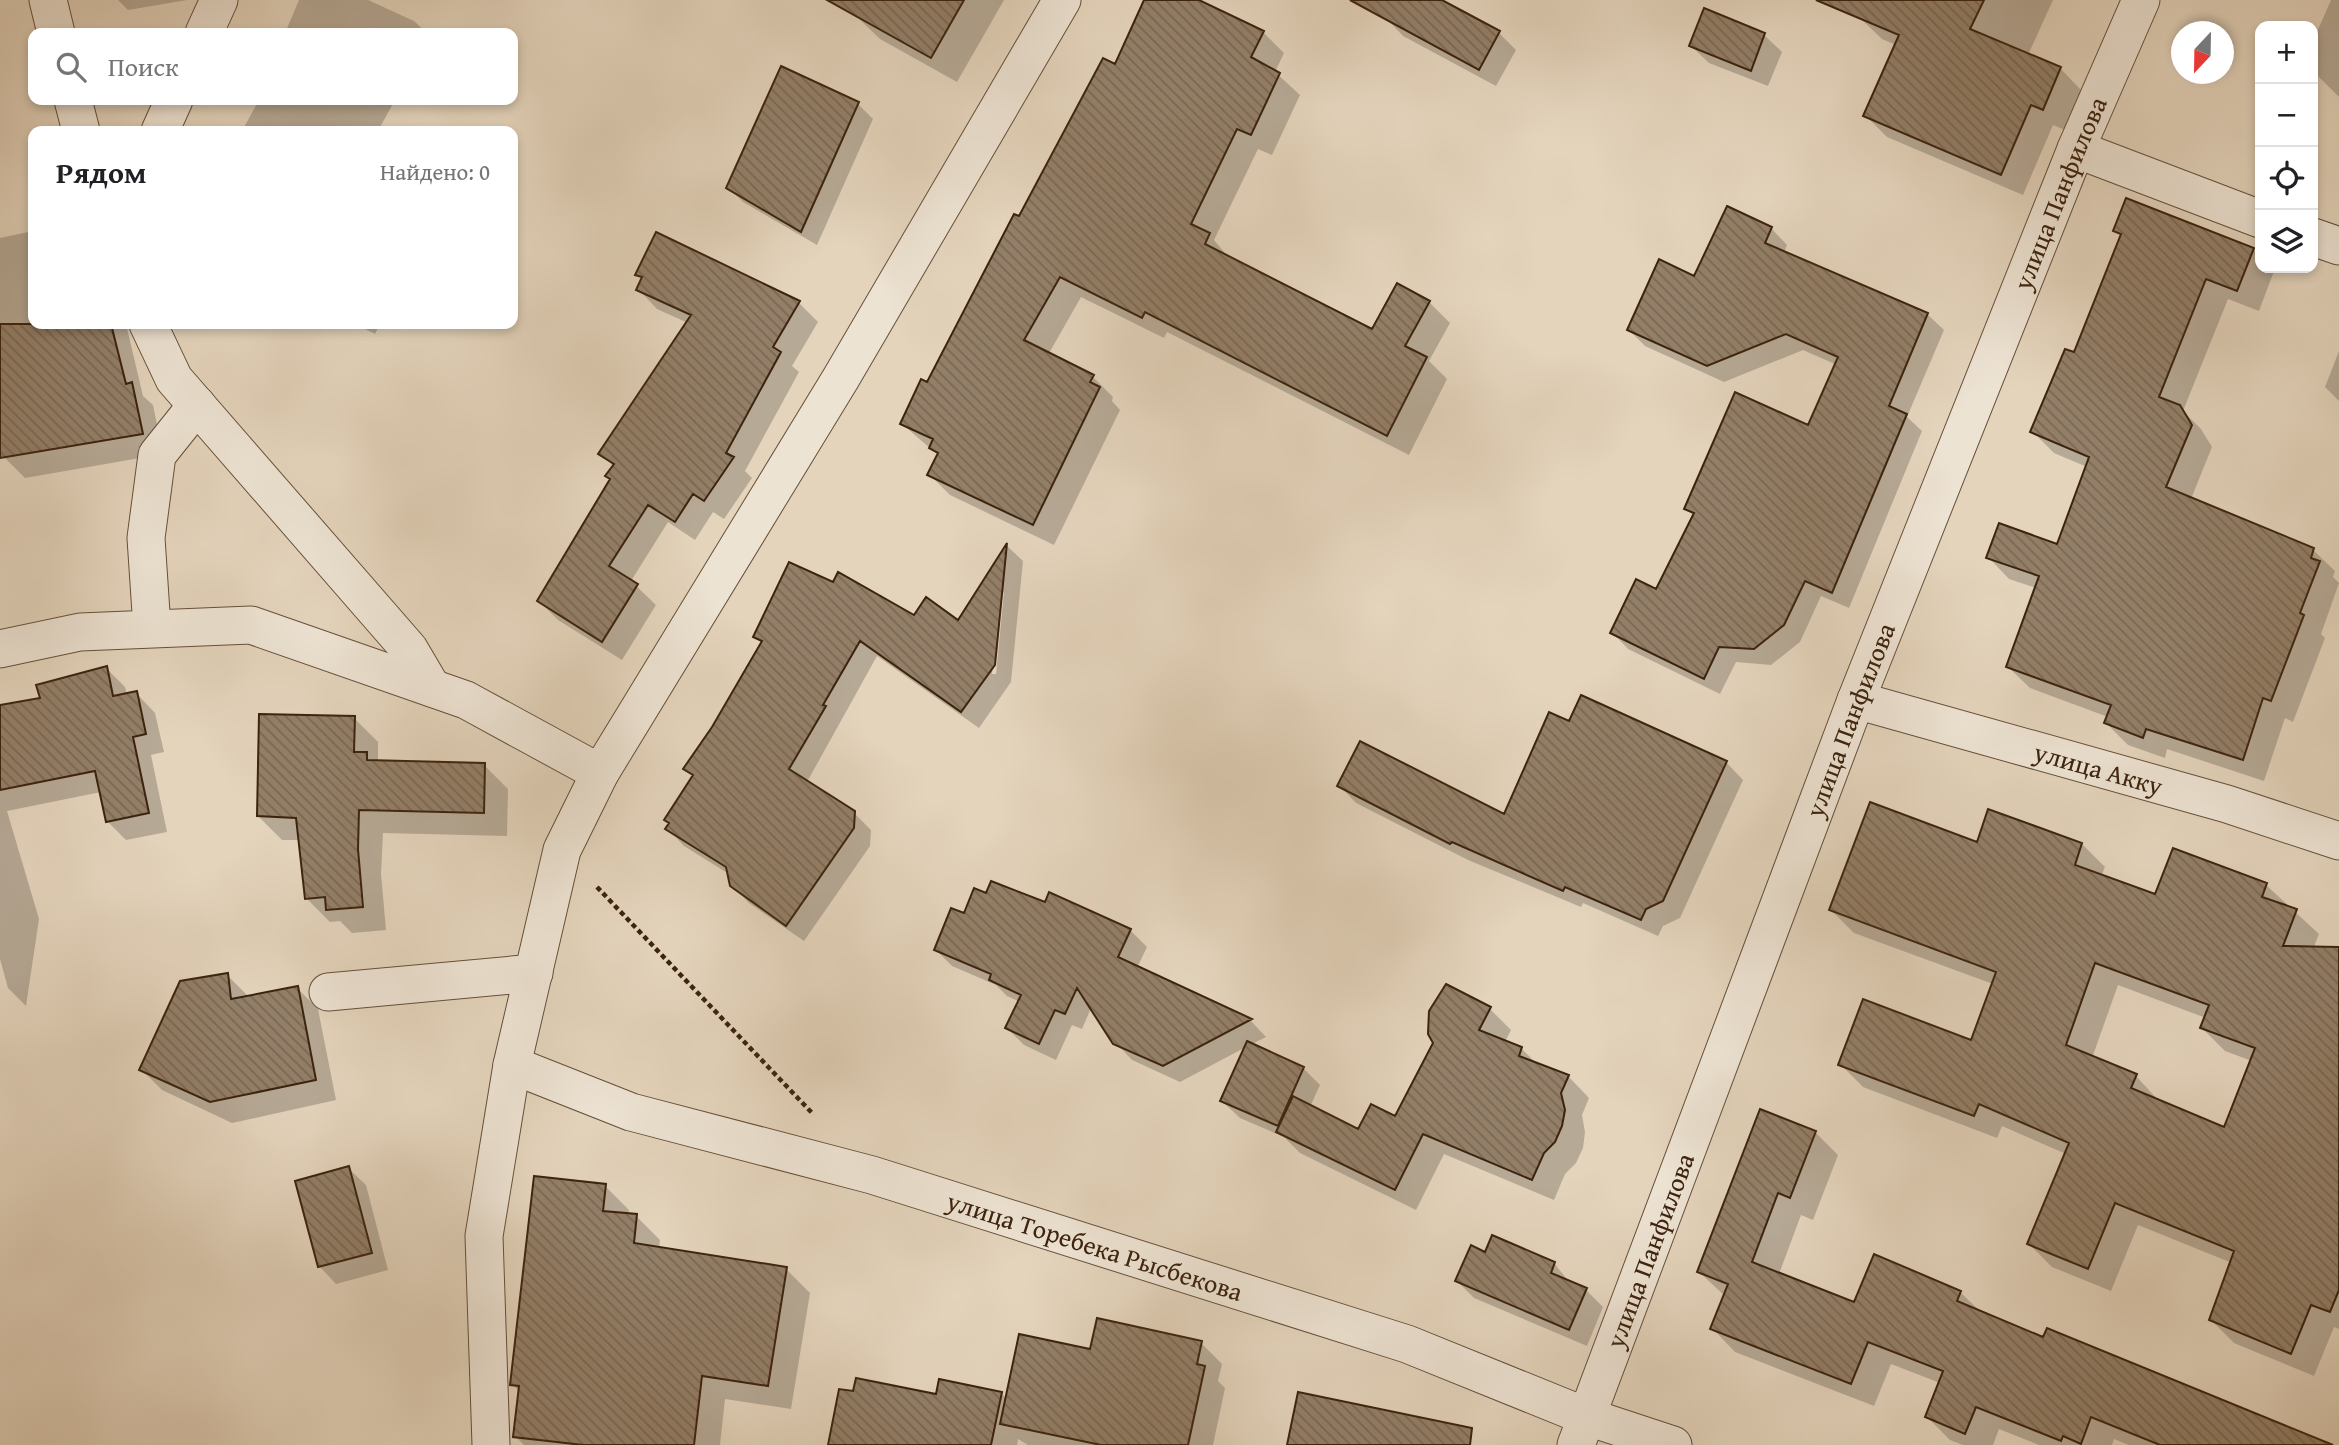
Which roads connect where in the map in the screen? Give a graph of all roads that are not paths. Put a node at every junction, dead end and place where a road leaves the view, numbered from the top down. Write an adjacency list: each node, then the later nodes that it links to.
1 (48, 0): 5 (street)
2 (219, 0): 6 (street)
3 (1062, 0): 21 (street)
4 (2141, 0): 11 (street, улица Панфилова)
5 (55, 28)
6 (206, 28)
7 (74, 105): 9 (street)
8 (172, 105): 10 (street)
9 (80, 126)
10 (162, 126)
11 (2076, 149): 12 (street); 20 (street, улица Панфилова)
12 (2255, 217)
13 (2318, 239): 14 (street)
14 (2339, 246)
15 (150, 329): 16 (street)
16 (197, 405): 17 (street); 19 (street)
17 (152, 628): 18 (street); 19 (street)
18 (0, 649)
19 (432, 688): 21 (street)
20 (1856, 700): 22 (street, улица Акку); 26 (street, улица Панфилова)
21 (600, 773): 23 (street)
22 (2339, 841)
23 (534, 973): 24 (street); 25 (street)
24 (328, 992)
25 (512, 1065): 26 (street, улица Торебека Рысбекова); 27 (street)
26 (1581, 1431): 28 (street, улица Торебека Рысбекова)
27 (491, 1445)
28 (1673, 1445)

